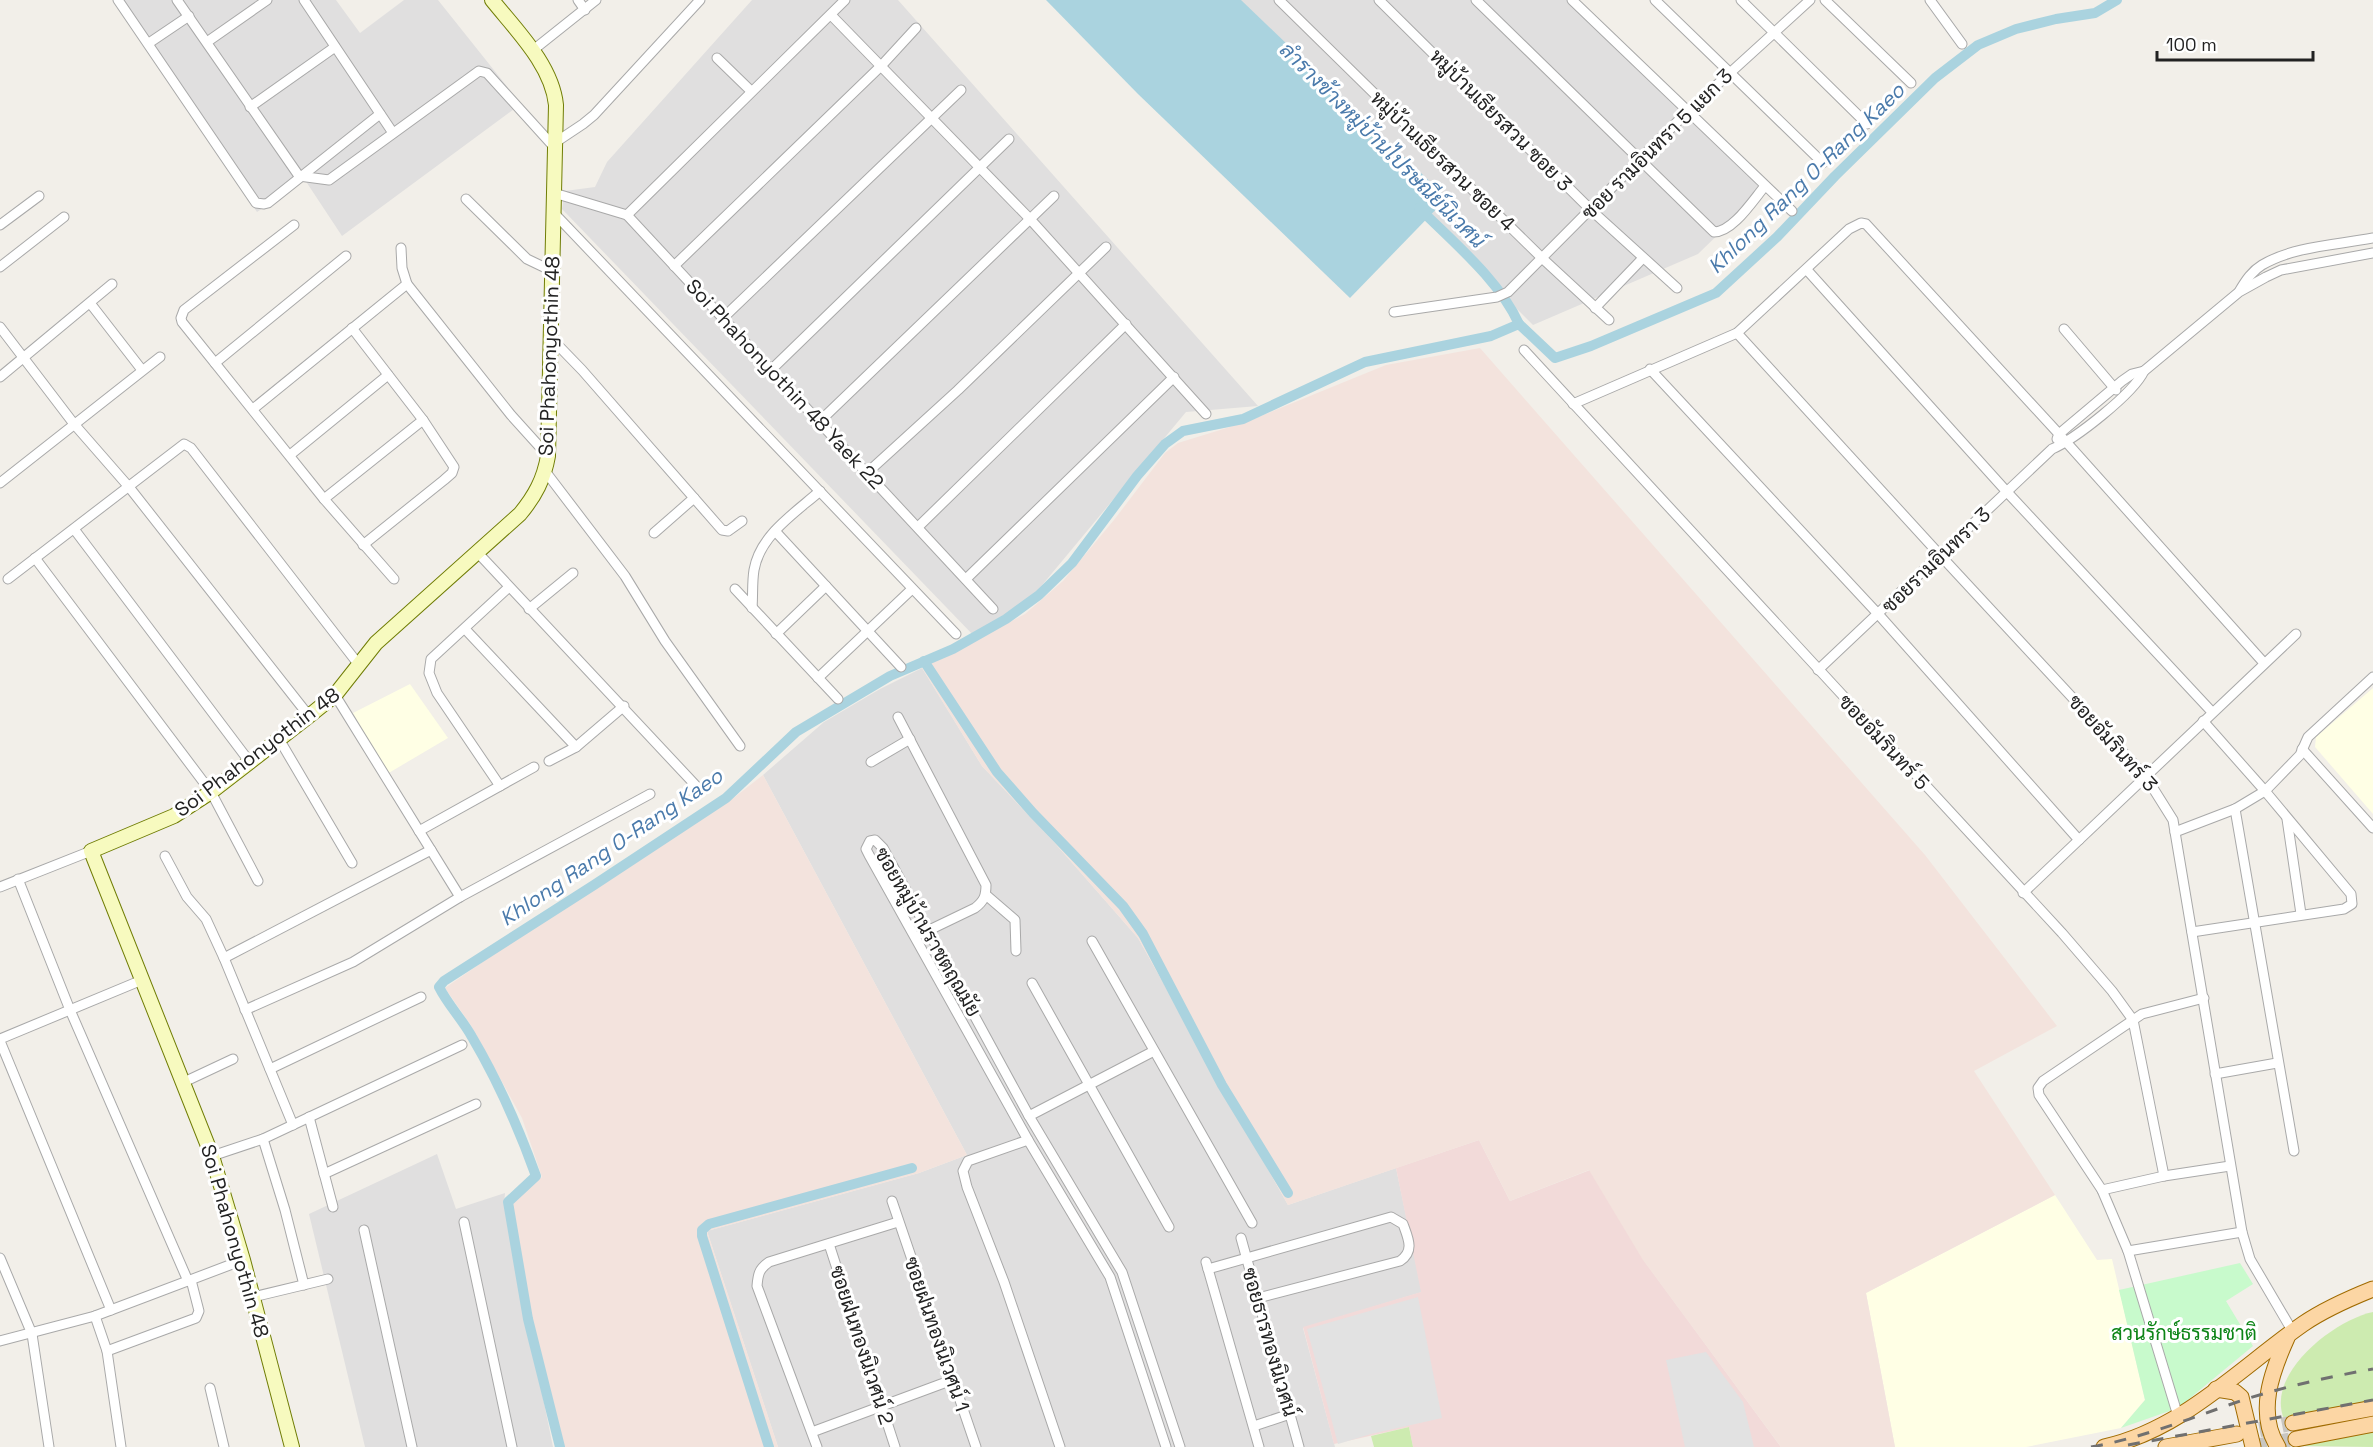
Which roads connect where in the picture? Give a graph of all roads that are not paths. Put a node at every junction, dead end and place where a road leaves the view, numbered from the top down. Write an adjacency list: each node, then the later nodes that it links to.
1 (118, 0): 25 (street)
2 (177, 0): 21 (street)
3 (267, 0): 24 (street)
4 (304, 0): 27 (street)
5 (492, 0): 28 (street, Soi Phahonyothin 48)
6 (578, 0): 19 (street)
7 (596, 0): 19 (street)
8 (700, 0): 42 (street)
9 (845, 0): 20 (street)
10 (1279, 0): 66 (street, หมู่บ้านเธียรสวน ซอย 4)
11 (1379, 0): 52 (street, หมู่บ้านเธียรสวน ซอย 3)
12 (1476, 0): 43 (street)
13 (1572, 0): 36 (street)
14 (1655, 0): 31 (street)
15 (1741, 0): 23 (street)
16 (1810, 0): 23 (street, ซอย รามอินทรา 5 แยก 3)
17 (1825, 0): 32 (street)
18 (1930, 0): 26 (street)
19 (585, 10): 28 (street)
20 (831, 15): 30 (street); 34 (street)
21 (189, 16): 24 (street); 25 (street)
22 (916, 28): 30 (street)
23 (1774, 33): 31 (street, ซอย รามอินทรา 5 แยก 3); 39 (street)
24 (207, 42): 35 (street)
25 (148, 43): 46 (street)
26 (1962, 44)
27 (335, 47): 35 (street); 37 (street)
28 (532, 51): 42 (street, Soi Phahonyothin 48)
29 (717, 58): 34 (street)
30 (882, 65): 38 (street); 67 (street)
31 (1728, 72): 36 (street, ซอย รามอินทรา 5 แยก 3); 44 (street)
32 (1911, 83)
33 (961, 90): 38 (street)
34 (751, 92): 55 (street)
35 (250, 107): 46 (street)
36 (1687, 112): 43 (street, ซอย รามอินทรา 5 แยก 3); 47 (street)
37 (380, 114): 40 (street); 46 (street)
38 (932, 117): 45 (street); 79 (street)
39 (1867, 123)
40 (393, 133): 42 (street); 46 (street)
41 (1009, 139): 45 (street)
42 (556, 145): 48 (street, Soi Phahonyothin 48)
43 (1639, 160): 47 (street); 52 (street, ซอย รามอินทรา 5 แยก 3)
44 (1823, 163)
45 (979, 169): 57 (street); 91 (street)
46 (299, 176)
47 (1765, 186): 53 (street)
48 (554, 193): 54 (street, Soi Phahonyothin 48); 55 (street)
49 (39, 196): 58 (street)
50 (1054, 196): 57 (street)
51 (466, 199): 70 (street)
52 (1591, 210): 65 (street, หมู่บ้านเธียรสวน ซอย 3); 66 (street, ซอย รามอินทรา 5 แยก 3)
53 (1792, 211)
54 (553, 212): 70 (street, Soi Phahonyothin 48); 115 (street)
55 (627, 215): 67 (street, Soi Phahonyothin 48 Yaek 22)
56 (64, 217): 68 (street)
57 (1030, 219): 71 (street); 104 (street)
58 (0, 225)
59 (294, 225): 90 (street)
60 (2373, 238): 75 (street, ซอยรามอินทรา 3)
61 (1106, 247): 71 (street)
62 (401, 248): 73 (street)
63 (2373, 253): 75 (street, ซอยรามอินทรา 3)
64 (346, 256): 90 (street)
65 (1643, 258): 74 (street, หมู่บ้านเธียรสวน ซอย 3); 77 (street)
66 (1543, 259): 77 (street, หมู่บ้านเธียรสวน ซอย 4); 78 (street, ซอย รามอินทรา 5 แยก 3)
67 (674, 266): 79 (street, Soi Phahonyothin 48 Yaek 22)
68 (0, 267)
69 (1807, 270): 85 (street); 106 (street); 116 (street)
70 (552, 271): 86 (street, Soi Phahonyothin 48)
71 (1078, 272): 81 (street); 112 (street)
72 (112, 284): 76 (street)
73 (407, 284): 83 (street); 110 (street)
74 (1677, 288)
75 (2238, 292): 94 (street, ซอยรามอินทรา 3)
76 (90, 303): 89 (street); 93 (street)
77 (1595, 308): 80 (street, หมู่บ้านเธียรสวน ซอย 4)
78 (1394, 312)
79 (722, 319): 91 (street, Soi Phahonyothin 48 Yaek 22)
80 (1609, 320)
81 (1126, 324): 97 (street); 120 (street)
82 (0, 327): 89 (street)
83 (352, 328): 95 (street); 101 (street)
84 (2064, 329): 98 (street)
85 (1737, 333): 92 (street); 126 (street, ซอยอัมรินทร์ 3)
86 (550, 337): 110 (street, Soi Phahonyothin 48); 117 (street)
87 (1524, 350): 100 (street, ซอยอัมรินทร์ 5)
88 (160, 357): 93 (street)
89 (23, 358): 96 (street); 105 (street)
90 (215, 363): 101 (street)
91 (772, 369): 104 (street, Soi Phahonyothin 48 Yaek 22)
92 (1650, 369): 100 (street); 139 (street)
93 (142, 370): 105 (street)
94 (2144, 371): 98 (street, ซอยรามอินทรา 3); 99 (street, ซอยรามอินทรา 3)
95 (388, 375): 103 (street); 109 (street)
96 (0, 377)
97 (1174, 377): 102 (street); 131 (street)
98 (2114, 388): 99 (street); 106 (street, ซอยรามอินทรา 3)
99 (2121, 397): 107 (street, ซอยรามอินทรา 3)
100 (1573, 404): 148 (street, ซอยอัมรินทร์ 5)
101 (253, 409): 109 (street)
102 (1206, 414)
103 (423, 420): 118 (street); 124 (street)
104 (819, 421): 112 (street, Soi Phahonyothin 48 Yaek 22)
105 (74, 424): 113 (street); 114 (street)
106 (2060, 434): 107 (street); 108 (street, ซอยรามอินทรา 3)
107 (2067, 443): 108 (street, ซอยรามอินทรา 3); 145 (street)
108 (2052, 450): 116 (street, ซอยรามอินทรา 3)
109 (290, 455): 118 (street)
110 (548, 456): 111 (street, Soi Phahonyothin 48)
111 (545, 471): 125 (street, Soi Phahonyothin 48); 160 (street)
112 (868, 472): 120 (street, Soi Phahonyothin 48 Yaek 22)
113 (0, 483)
114 (129, 488): 121 (street); 146 (street); 155 (street)
115 (820, 491): 122 (street); 135 (street)
116 (2007, 492): 126 (street, ซอยรามอินทรา 3); 154 (street)
117 (694, 498): 119 (street); 123 (street)
118 (324, 500): 124 (street)
119 (742, 521)
120 (918, 527): 131 (street, Soi Phahonyothin 48 Yaek 22)
121 (74, 529): 127 (street); 163 (street)
122 (775, 531): 132 (street); 136 (street)
123 (654, 533)
124 (363, 545): 130 (street)
125 (478, 553): 133 (street); 146 (street, Soi Phahonyothin 48)
126 (1940, 555): 139 (street, ซอยรามอินทรา 3); 167 (street, ซอยอัมรินทร์ 3)
127 (35, 558): 129 (street); 171 (street)
128 (573, 573): 137 (street)
129 (8, 579)
130 (394, 579)
131 (966, 579): 138 (street, Soi Phahonyothin 48 Yaek 22)
132 (826, 586): 141 (street); 142 (street)
133 (508, 588): 137 (street); 140 (street)
134 (735, 589): 136 (street)
135 (912, 589): 141 (street); 143 (street)
136 (752, 608): 142 (street)
137 (529, 609): 153 (street)
138 (993, 609)
139 (1879, 615): 148 (street, ซอยรามอินทรา 3); 178 (street)
140 (465, 629): 161 (street); 168 (street)
141 (868, 631): 147 (street); 150 (street)
142 (776, 634): 150 (street)
143 (956, 634)
144 (2296, 634): 145 (street)
145 (2264, 663): 154 (street)
146 (359, 665): 151 (street, Soi Phahonyothin 48)
147 (901, 667)
148 (1818, 670): 186 (street, ซอยอัมรินทร์ 5)
149 (2373, 677): 162 (street)
150 (818, 678): 152 (street)
151 (335, 696): 155 (street, Soi Phahonyothin 48); 176 (street)
152 (838, 699)
153 (624, 706): 161 (street); 169 (street)
154 (2212, 712): 157 (street)
155 (309, 716): 159 (street, Soi Phahonyothin 48)
156 (898, 717): 158 (street)
157 (2204, 721): 167 (street); 170 (street)
158 (910, 739): 165 (street); 187 (street)
159 (279, 740): 163 (street, Soi Phahonyothin 48); 182 (street)
160 (740, 746)
161 (576, 747): 164 (street)
162 (2302, 749): 170 (street); 175 (street)
163 (249, 761): 171 (street, Soi Phahonyothin 48)
164 (549, 761)
165 (871, 762)
166 (534, 767): 168 (street)
167 (2146, 777): 177 (street, ซอยอัมรินทร์ 3); 178 (street)
168 (500, 786): 176 (street)
169 (700, 790)
170 (2265, 791): 173 (street); 174 (street)
171 (211, 792): 180 (street, Soi Phahonyothin 48); 184 (street)
172 (650, 794): 188 (street)
173 (2235, 809): 177 (street); 190 (street)
174 (2287, 817): 189 (street); 189 (street)
175 (2373, 828)
176 (419, 831): 179 (street)
177 (2175, 832): 192 (street, ซอยอัมรินทร์ 3)
178 (2079, 840): 186 (street)
179 (431, 850): 188 (street); 196 (street)
180 (91, 851): 183 (street); 197 (street, Soi Phahonyothin 48)
181 (165, 856): 196 (street)
182 (352, 863)
183 (18, 879): 185 (street); 201 (street)
184 (258, 881)
185 (0, 887)
186 (2023, 893): 203 (street, ซอยอัมรินทร์ 5)
187 (986, 895): 191 (street); 195 (street)
188 (460, 897): 202 (street)
189 (2301, 914): 190 (street)
190 (2253, 922): 192 (street); 210 (street)
191 (926, 932): 193 (street); 193 (street, ซอยหมู่บ้านราชตฤณมัย); 204 (street, ซอยหมู่บ้านราชตฤณมัย)
192 (2192, 932): 200 (street, ซอยอัมรินทร์ 3)
193 (914, 938): 205 (street, ซอยหมู่บ้านราชตฤณมัย)
194 (1092, 941): 208 (street)
195 (1016, 951)
196 (224, 958): 202 (street)
197 (142, 980): 201 (street); 213 (street, Soi Phahonyothin 48)
198 (1032, 982): 214 (street)
199 (421, 997): 211 (street)
200 (2204, 998): 203 (street); 212 (street, ซอยอัมรินทร์ 3)
201 (70, 1010): 206 (street); 244 (street)
202 (245, 1010): 211 (street)
203 (2133, 1020): 225 (street, ซอยอัมรินทร์ 5); 226 (street)
204 (978, 1021): 205 (street); 216 (street, ซอยหมู่บ้านราชตฤณมัย)
205 (964, 1027): 220 (street, ซอยหมู่บ้านราชตฤณมัย)
206 (0, 1040): 249 (street)
207 (462, 1045): 217 (street)
208 (1154, 1051): 214 (street); 233 (street)
209 (233, 1059): 213 (street)
210 (2277, 1063): 212 (street); 221 (street)
211 (270, 1068): 218 (street)
212 (2215, 1074): 223 (street, ซอยอัมรินทร์ 3)
213 (184, 1082): 222 (street, Soi Phahonyothin 48)
214 (1089, 1085): 216 (street); 234 (street)
215 (476, 1104): 224 (street)
216 (1029, 1116): 227 (street, ซอยหมู่บ้านราชตฤณมัย)
217 (309, 1117): 218 (street); 224 (street)
218 (293, 1125): 219 (street)
219 (263, 1139): 222 (street); 245 (street)
220 (1028, 1140): 229 (street, ซอยหมู่บ้านราชตฤณมัย); 275 (street)
221 (2294, 1151)
222 (212, 1156): 242 (street, Soi Phahonyothin 48)
223 (2230, 1166): 225 (street); 236 (street, ซอยอัมรินทร์ 3)
224 (324, 1174): 230 (street)
225 (2164, 1176): 226 (street)
226 (2102, 1190): 239 (street)
227 (1076, 1196): 229 (street); 277 (street, ซอยหมู่บ้านราชตฤณมัย)
228 (892, 1201): 232 (street, ซอยฝนทองนิเวศน์ 1)
229 (1064, 1202): 276 (street, ซอยหมู่บ้านราชตฤณมัย)
230 (333, 1207)
231 (464, 1222): 271 (street)
232 (898, 1222): 238 (street); 255 (street, ซอยฝนทองนิเวศน์ 1)
233 (1252, 1223)
234 (1169, 1227)
235 (364, 1230): 270 (street)
236 (2242, 1232): 239 (street); 252 (street, ซอยอัมรินทร์ 3)
237 (1241, 1238): 241 (street, ซอยธารทองนิเวศน์)
238 (829, 1244): 258 (street, ซอยฝนทองนิเวศน์ 2); 264 (street)
239 (2128, 1251): 261 (street)
240 (0, 1258): 251 (street)
241 (1247, 1259): 248 (street, ซอยธารทองนิเวศน์); 248 (street); 263 (street)
242 (243, 1260): 244 (street); 247 (street, Soi Phahonyothin 48)
243 (328, 1279): 245 (street)
244 (189, 1280): 249 (street); 254 (street)
245 (304, 1284): 247 (street)
246 (2373, 1289): 252 (main road)
247 (253, 1297): 269 (street, Soi Phahonyothin 48)
248 (1258, 1298): 260 (street, ซอยธารทองนิเวศน์)
249 (111, 1310): 250 (street)
250 (95, 1316): 251 (street); 254 (street)
251 (32, 1334): 253 (street); 266 (street)
252 (2290, 1334): 257 (main road); 283 (main road)
253 (0, 1341)
254 (106, 1351): 267 (street)
255 (952, 1380): 258 (street); 274 (street, ซอยฝนทองนิเวศน์ 1)
256 (210, 1388): 268 (street)
257 (2216, 1389): 261 (main road); 282 (main road)
258 (881, 1406): 264 (street); 273 (street, ซอยฝนทองนิเวศน์ 2)
259 (2373, 1408): 262 (main road)
260 (1290, 1414): 263 (street); 279 (street, ซอยธารทองนิเวศน์)
261 (2178, 1416): 280 (main road)
262 (2373, 1424)
263 (1254, 1426): 278 (street)
264 (812, 1432): 272 (street)
265 (2237, 1434): 281 (main road)
266 (49, 1447)
267 (121, 1447)
268 (224, 1447)
269 (292, 1447)
270 (412, 1447)
271 (512, 1447)
272 (817, 1447)
273 (895, 1447)
274 (976, 1447)
275 (1060, 1447)
276 (1166, 1447)
277 (1180, 1447)
278 (1259, 1447)
279 (1299, 1447)
280 (2104, 1447)
281 (2166, 1447)
282 (2253, 1447)
283 (2278, 1447)

